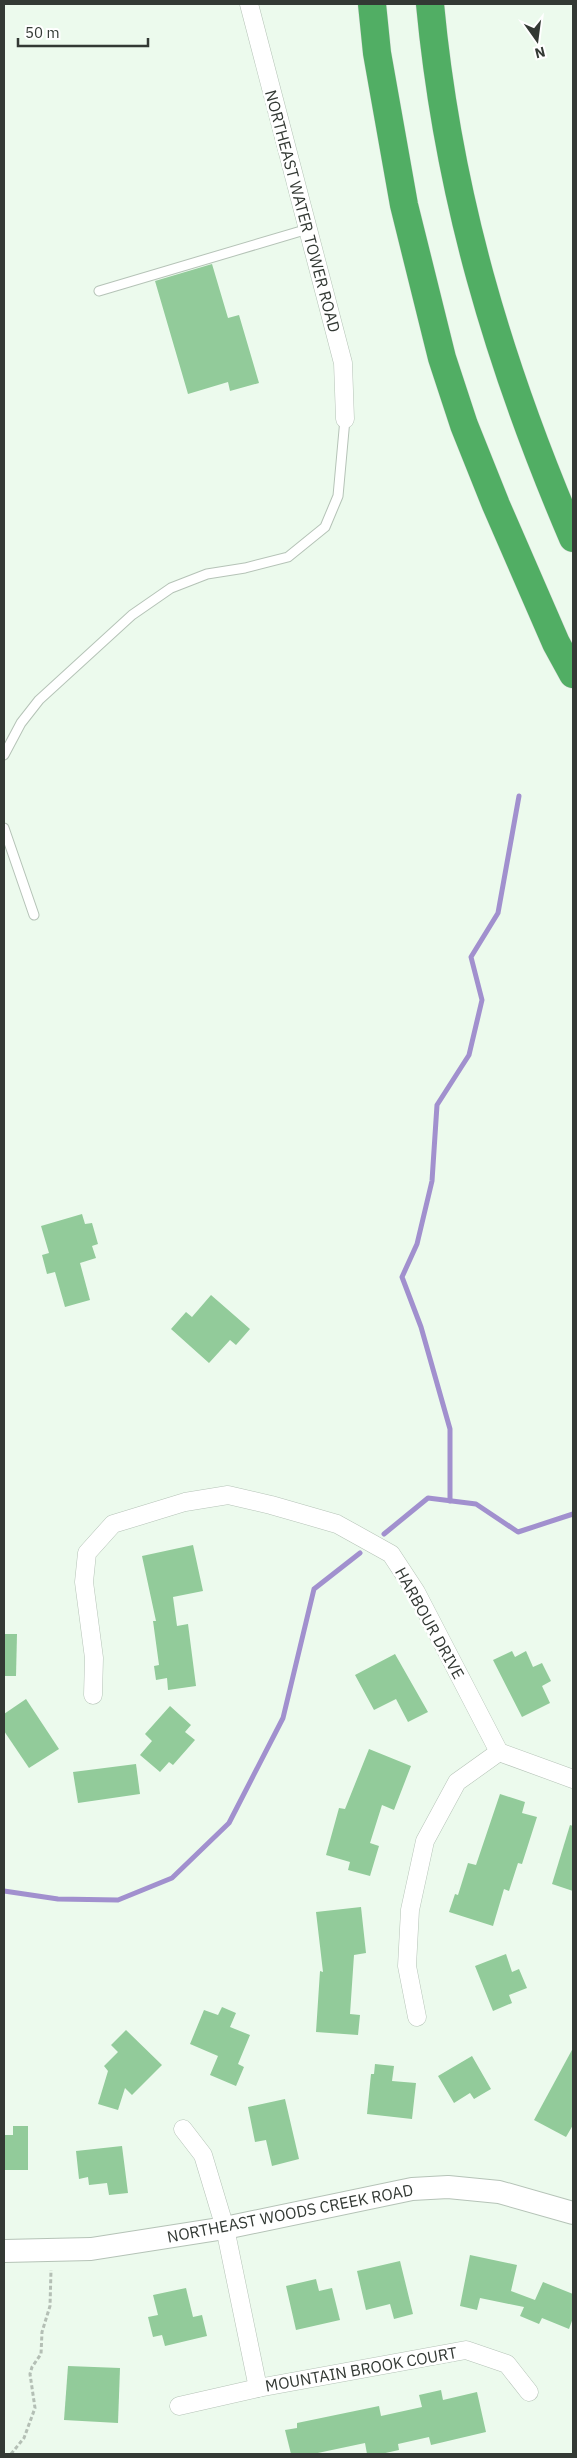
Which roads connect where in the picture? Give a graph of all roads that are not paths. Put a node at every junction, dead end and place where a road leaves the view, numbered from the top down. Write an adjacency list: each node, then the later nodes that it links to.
1 (249, 4): 4 (street, NORTHEAST WATER TOWER ROAD)
2 (372, 4): 8 (highway)
3 (430, 4): 7 (highway)
4 (308, 229): 5 (lane); 6 (street, NORTHEAST WATER TOWER ROAD)
5 (99, 291)
6 (345, 419): 9 (lane)
7 (573, 538)
8 (573, 674)
9 (4, 755)
10 (4, 828): 11 (lane)
11 (34, 916)
12 (94, 1695): 13 (street, HARBOUR DRIVE)
13 (499, 1752): 14 (street); 15 (street)
14 (573, 1779)
15 (417, 2018)
16 (183, 2129): 18 (street)
17 (573, 2213): 18 (street, NORTHEAST WOODS CREEK ROAD)
18 (225, 2228): 19 (street, NORTHEAST WOODS CREEK ROAD); 20 (street)
19 (4, 2251)
20 (258, 2388): 21 (street, MOUNTAIN BROOK COURT); 22 (street, MOUNTAIN BROOK COURT)
21 (529, 2392)
22 (179, 2406)

